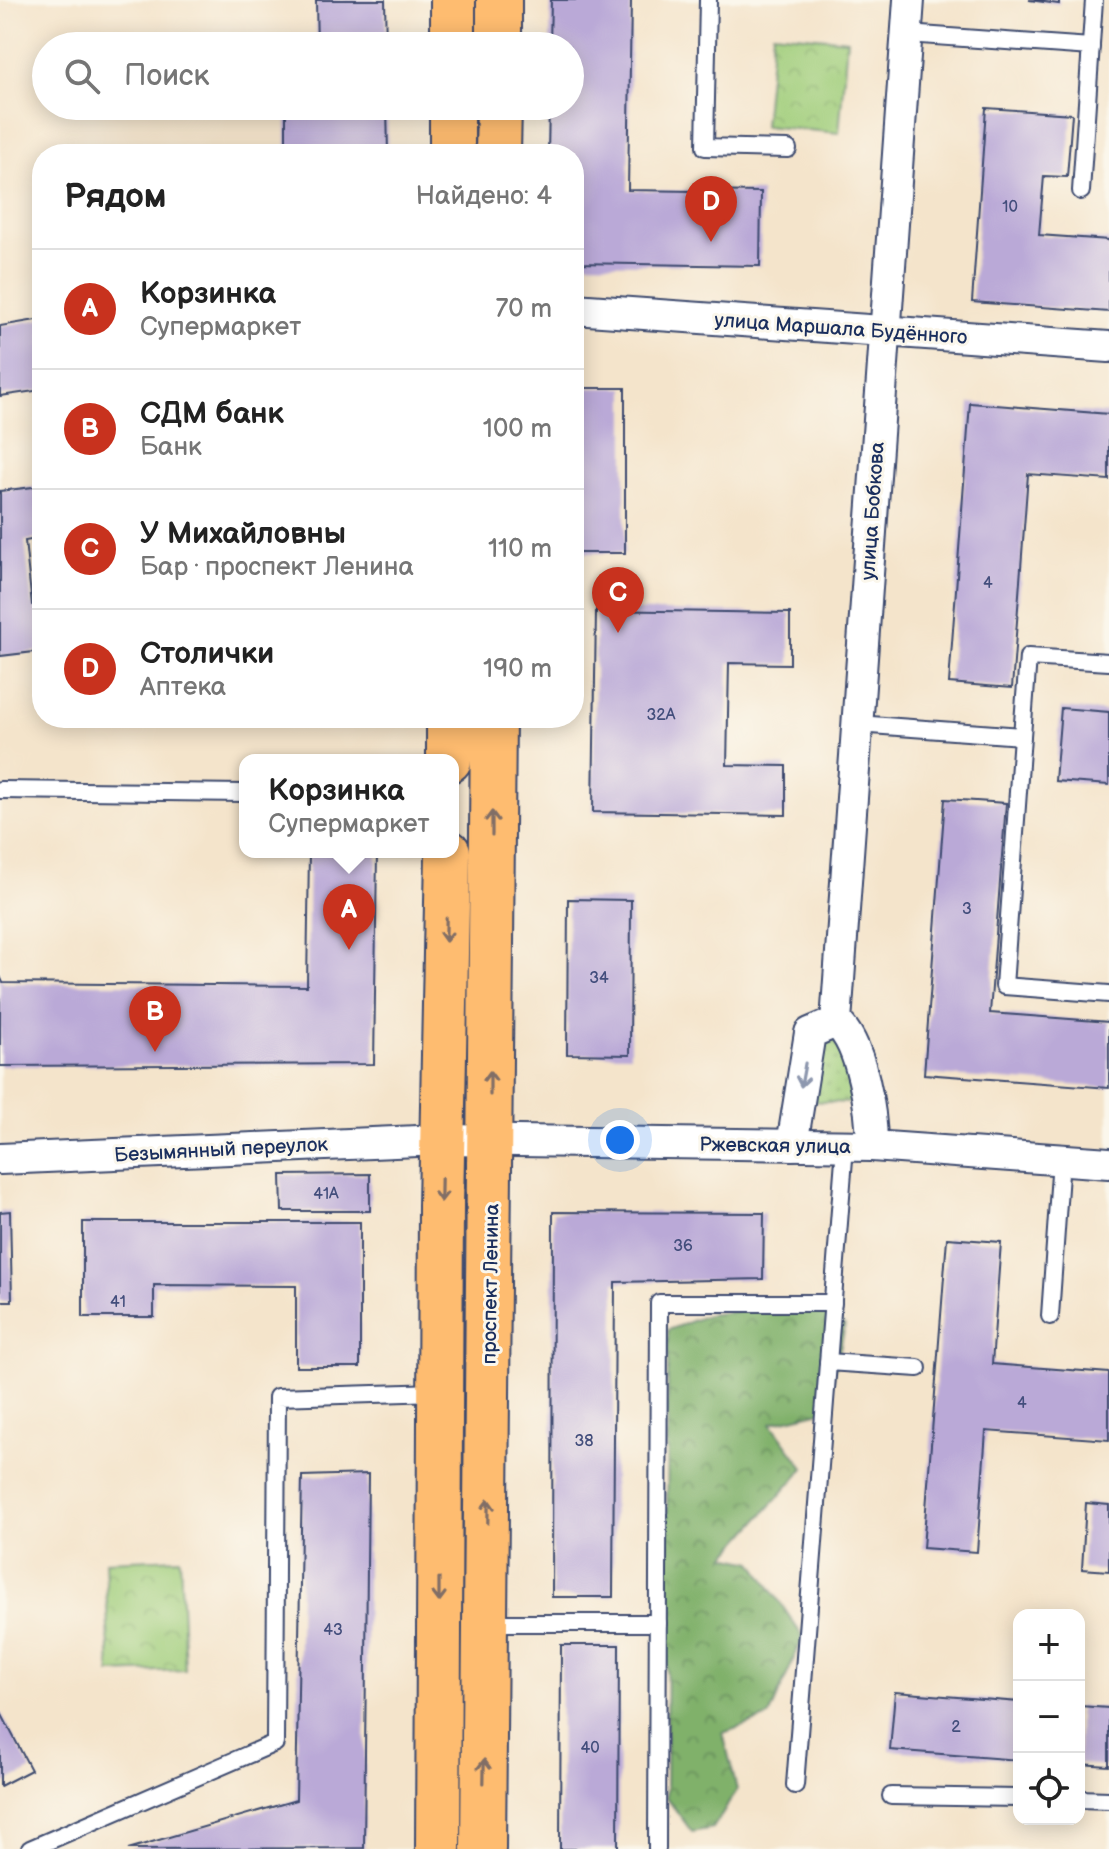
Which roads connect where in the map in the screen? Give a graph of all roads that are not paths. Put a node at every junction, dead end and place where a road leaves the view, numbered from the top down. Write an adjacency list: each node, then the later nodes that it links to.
1 (453, 0): 6 (main road)
2 (499, 0): 7 (main road)
3 (708, 0): 14 (lane)
4 (909, 0): 8 (street, улица Бобкова)
5 (1094, 0): 9 (lane)
6 (453, 32)
7 (499, 32)
8 (907, 34): 9 (lane); 17 (street, улица Бобкова)
9 (1091, 47): 15 (lane)
10 (452, 120): 12 (main road)
11 (499, 120): 13 (main road)
12 (452, 144)
13 (498, 144)
14 (788, 149)
15 (1081, 191)
16 (584, 310): 17 (street, улица Маршала Будённого)
17 (885, 331): 18 (street, улица Маршала Будённого); 20 (street, улица Бобкова)
18 (1109, 347)
19 (1109, 662): 23 (lane)
20 (857, 724): 23 (lane); 29 (street, улица Бобкова)
21 (449, 728): 24 (main road)
22 (493, 728): 31 (main road, проспект Ленина, one-way to 22)
23 (1022, 736): 28 (lane)
24 (449, 754)
25 (0, 790): 26 (lane)
26 (239, 793)
27 (448, 858): 30 (main road, one-way to 30)
28 (1109, 994)
29 (836, 1022): 32 (street, one-way to 32); 33 (street)
30 (441, 1140): 31 (street, Ржевская улица); 34 (street, Безымянный переулок); 41 (main road, one-way to 41)
31 (490, 1140): 32 (street, Ржевская улица); 42 (main road, проспект Ленина, one-way to 31)
32 (792, 1145): 33 (street, Ржевская улица)
33 (858, 1146): 35 (street, Ржевская улица); 37 (lane)
34 (0, 1159)
35 (1061, 1159): 36 (street, Ржевская улица); 38 (lane)
36 (1109, 1163)
37 (833, 1303): 39 (lane); 43 (lane)
38 (1050, 1316)
39 (828, 1362): 40 (lane); 44 (lane)
40 (918, 1368)
41 (439, 1392): 49 (lane); 50 (main road, one-way to 50)
42 (486, 1623): 43 (lane); 51 (main road, проспект Ленина, one-way to 42)
43 (658, 1623): 52 (lane)
44 (795, 1785)
45 (891, 1796): 46 (lane)
46 (1013, 1798)
47 (1085, 1799): 48 (lane)
48 (1109, 1800)
49 (30, 1849)
50 (438, 1849)
51 (483, 1849)
52 (657, 1849)

